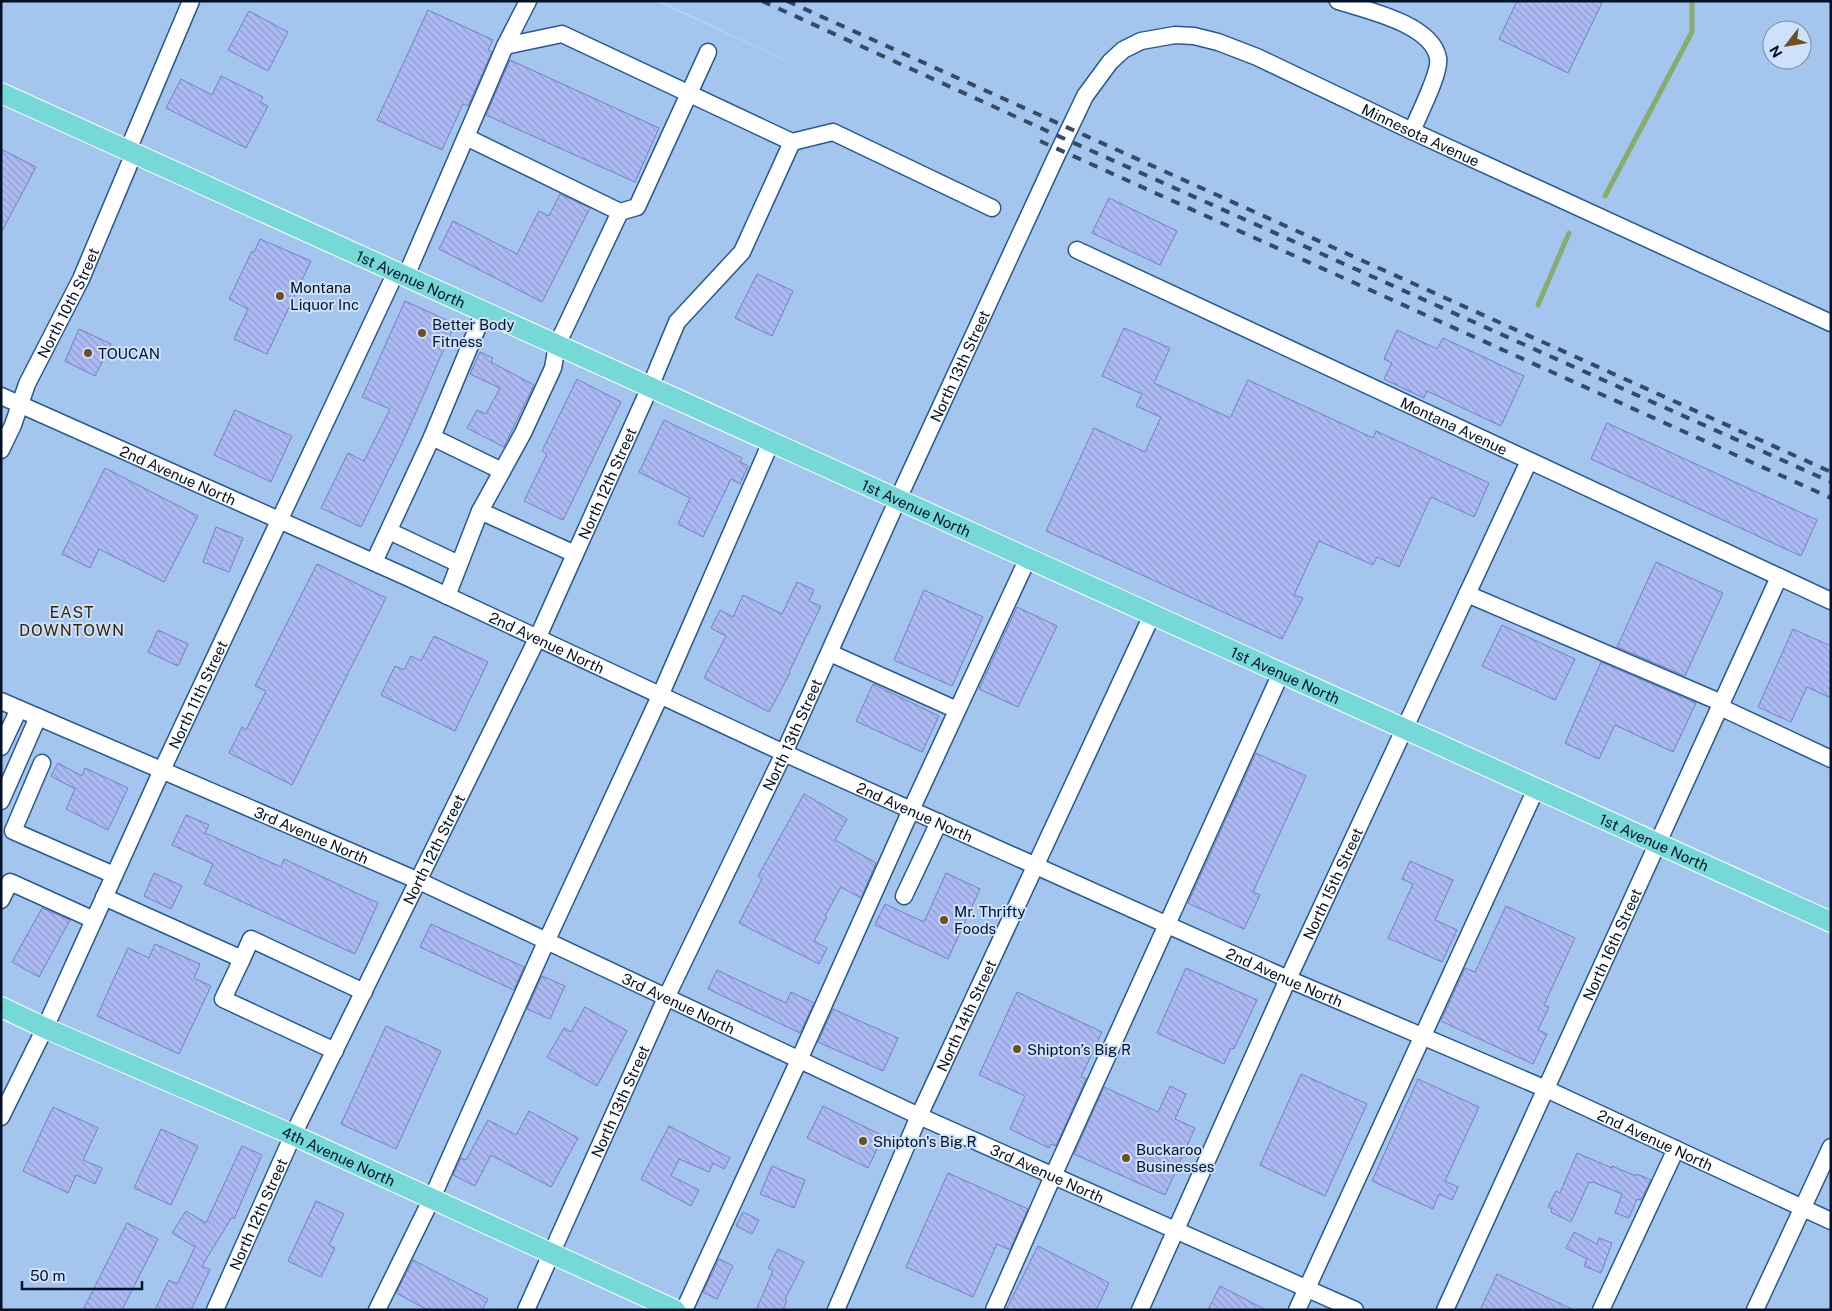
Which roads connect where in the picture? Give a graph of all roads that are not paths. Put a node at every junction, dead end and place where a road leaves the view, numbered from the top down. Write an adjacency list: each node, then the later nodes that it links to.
1 (191, 1): 11 (street, North 10th Street)
2 (528, 1): 4 (street, North 11th Street)
3 (1338, 1): 8 (street)
4 (506, 46): 7 (street); 9 (street, North 11th Street)
5 (708, 52): 7 (street)
6 (1, 93): 11 (main road, 1st Avenue North)
7 (689, 93): 10 (street); 14 (street)
8 (1412, 131): 12 (street, Minnesota Avenue); 18 (street, Minnesota Avenue)
9 (466, 137): 14 (street); 16 (street, North 11th Street)
10 (792, 142): 13 (street); 20 (street, North 12th Street)
11 (131, 151): 16 (main road, 1st Avenue North); 22 (street, North 10th Street)
12 (1055, 159): 28 (street, North 13th Street)
13 (992, 208)
14 (620, 212): 19 (street)
15 (1077, 250): 26 (street, Montana Avenue)
16 (401, 274): 17 (main road, 1st Avenue North); 30 (street, North 11th Street)
17 (484, 312): 19 (main road, 1st Avenue North); 23 (street)
18 (1831, 322)
19 (557, 345): 20 (main road, 1st Avenue North); 27 (street)
20 (650, 387): 24 (main road, 1st Avenue North); 32 (street, North 12th Street)
21 (1, 396): 22 (street, 2nd Avenue North)
22 (20, 404): 25 (street, North 10th Street); 30 (street, 2nd Avenue North)
23 (432, 437): 27 (street); 31 (street)
24 (771, 442): 28 (main road, 1st Avenue North); 44 (street)
25 (2, 447)
26 (1529, 461): 36 (street, Montana Avenue); 37 (street, North 15th Street)
27 (502, 471): 29 (street)
28 (898, 499): 33 (main road, 1st Avenue North); 42 (street, North 13th Street)
29 (480, 511): 32 (street); 35 (street)
30 (279, 520): 34 (street, 2nd Avenue North); 55 (street, North 11th Street)
31 (389, 531): 34 (street); 35 (street)
32 (575, 554): 41 (street, North 12th Street)
33 (1028, 558): 40 (main road, 1st Avenue North); 48 (street)
34 (374, 562): 38 (street, 2nd Avenue North)
35 (459, 564): 38 (street)
36 (1779, 577): 39 (street, Montana Avenue); 46 (street, North 16th Street)
37 (1467, 594): 46 (street); 50 (street, North 15th Street)
38 (447, 596): 41 (street, 2nd Avenue North)
39 (1831, 601)
40 (1152, 615): 43 (main road, 1st Avenue North); 61 (street, North 14th Street)
41 (537, 638): 44 (street, 2nd Avenue North); 63 (street, North 12th Street)
42 (830, 652): 48 (street); 52 (street, North 13th Street)
43 (1281, 673): 50 (main road, 1st Avenue North); 69 (street)
44 (660, 696): 52 (street, 2nd Avenue North); 70 (street)
45 (1, 701): 47 (street, 3rd Avenue North)
46 (1721, 705): 53 (street); 60 (street, North 16th Street)
47 (19, 708): 49 (street, 3rd Avenue North); 51 (street)
48 (957, 710): 58 (street)
49 (38, 717): 55 (street, 3rd Avenue North); 57 (street)
50 (1405, 729): 56 (main road, 1st Avenue North); 72 (street, North 15th Street)
51 (1, 747)
52 (784, 753): 58 (street, 2nd Avenue North); 74 (street, North 13th Street)
53 (1831, 759)
54 (42, 763): 62 (street)
55 (162, 770): 62 (street, North 11th Street); 63 (street, 3rd Avenue North)
56 (1536, 789): 60 (main road, 1st Avenue North); 77 (street)
57 (1, 801)
58 (911, 810): 59 (street, 2nd Avenue North); 79 (street)
59 (939, 822): 61 (street, 2nd Avenue North); 64 (street)
60 (1658, 844): 68 (main road, 1st Avenue North); 80 (street, North 16th Street)
61 (1035, 865): 69 (street, 2nd Avenue North); 81 (street, North 14th Street)
62 (114, 875): 65 (street, North 11th Street)
63 (419, 881): 70 (street, 3rd Avenue North); 73 (street, North 12th Street)
64 (904, 896)
65 (104, 897): 67 (street, North 11th Street); 71 (street)
66 (1, 900): 67 (street)
67 (94, 920): 76 (street, North 11th Street)
68 (1831, 922)
69 (1166, 924): 72 (street, 2nd Avenue North); 86 (street)
70 (546, 942): 74 (street, 3rd Avenue North); 87 (street)
71 (242, 959): 73 (street); 78 (street)
72 (1288, 979): 77 (street, 2nd Avenue North); 90 (street, North 15th Street)
73 (364, 992): 78 (street, North 12th Street)
74 (666, 998): 79 (street, 3rd Avenue North); 91 (street, North 13th Street)
75 (1, 1007): 76 (main road, 4th Avenue North)
76 (45, 1028): 82 (street, North 11th Street); 83 (main road, 4th Avenue North)
77 (1422, 1036): 80 (street, 2nd Avenue North); 92 (street)
78 (335, 1051): 83 (street, North 12th Street)
79 (798, 1060): 81 (street, 3rd Avenue North); 97 (street)
80 (1546, 1089): 85 (street, 2nd Avenue North); 103 (street, North 16th Street)
81 (920, 1116): 86 (street, 3rd Avenue North); 98 (street, North 14th Street)
82 (1, 1117)
83 (293, 1135): 87 (main road, 4th Avenue North); 93 (street, North 12th Street)
84 (1831, 1147): 88 (street)
85 (1676, 1149): 88 (street, 2nd Avenue North); 104 (street)
86 (1052, 1176): 90 (street, 3rd Avenue North); 99 (street)
87 (432, 1198): 91 (main road, 4th Avenue North); 94 (street)
88 (1804, 1208): 89 (street, 2nd Avenue North); 105 (street)
89 (1831, 1221)
90 (1176, 1231): 92 (street, 3rd Avenue North); 100 (street, North 15th Street)
91 (553, 1254): 95 (street, North 13th Street); 96 (main road, 4th Avenue North)
92 (1306, 1289): 101 (street); 102 (street, 3rd Avenue North)
93 (215, 1310)
94 (377, 1310)
95 (526, 1310)
96 (674, 1310)
97 (684, 1310)
98 (836, 1310)
99 (994, 1310)
100 (1140, 1310)
101 (1297, 1310)
102 (1355, 1310)
103 (1446, 1310)
104 (1601, 1310)
105 (1755, 1310)

